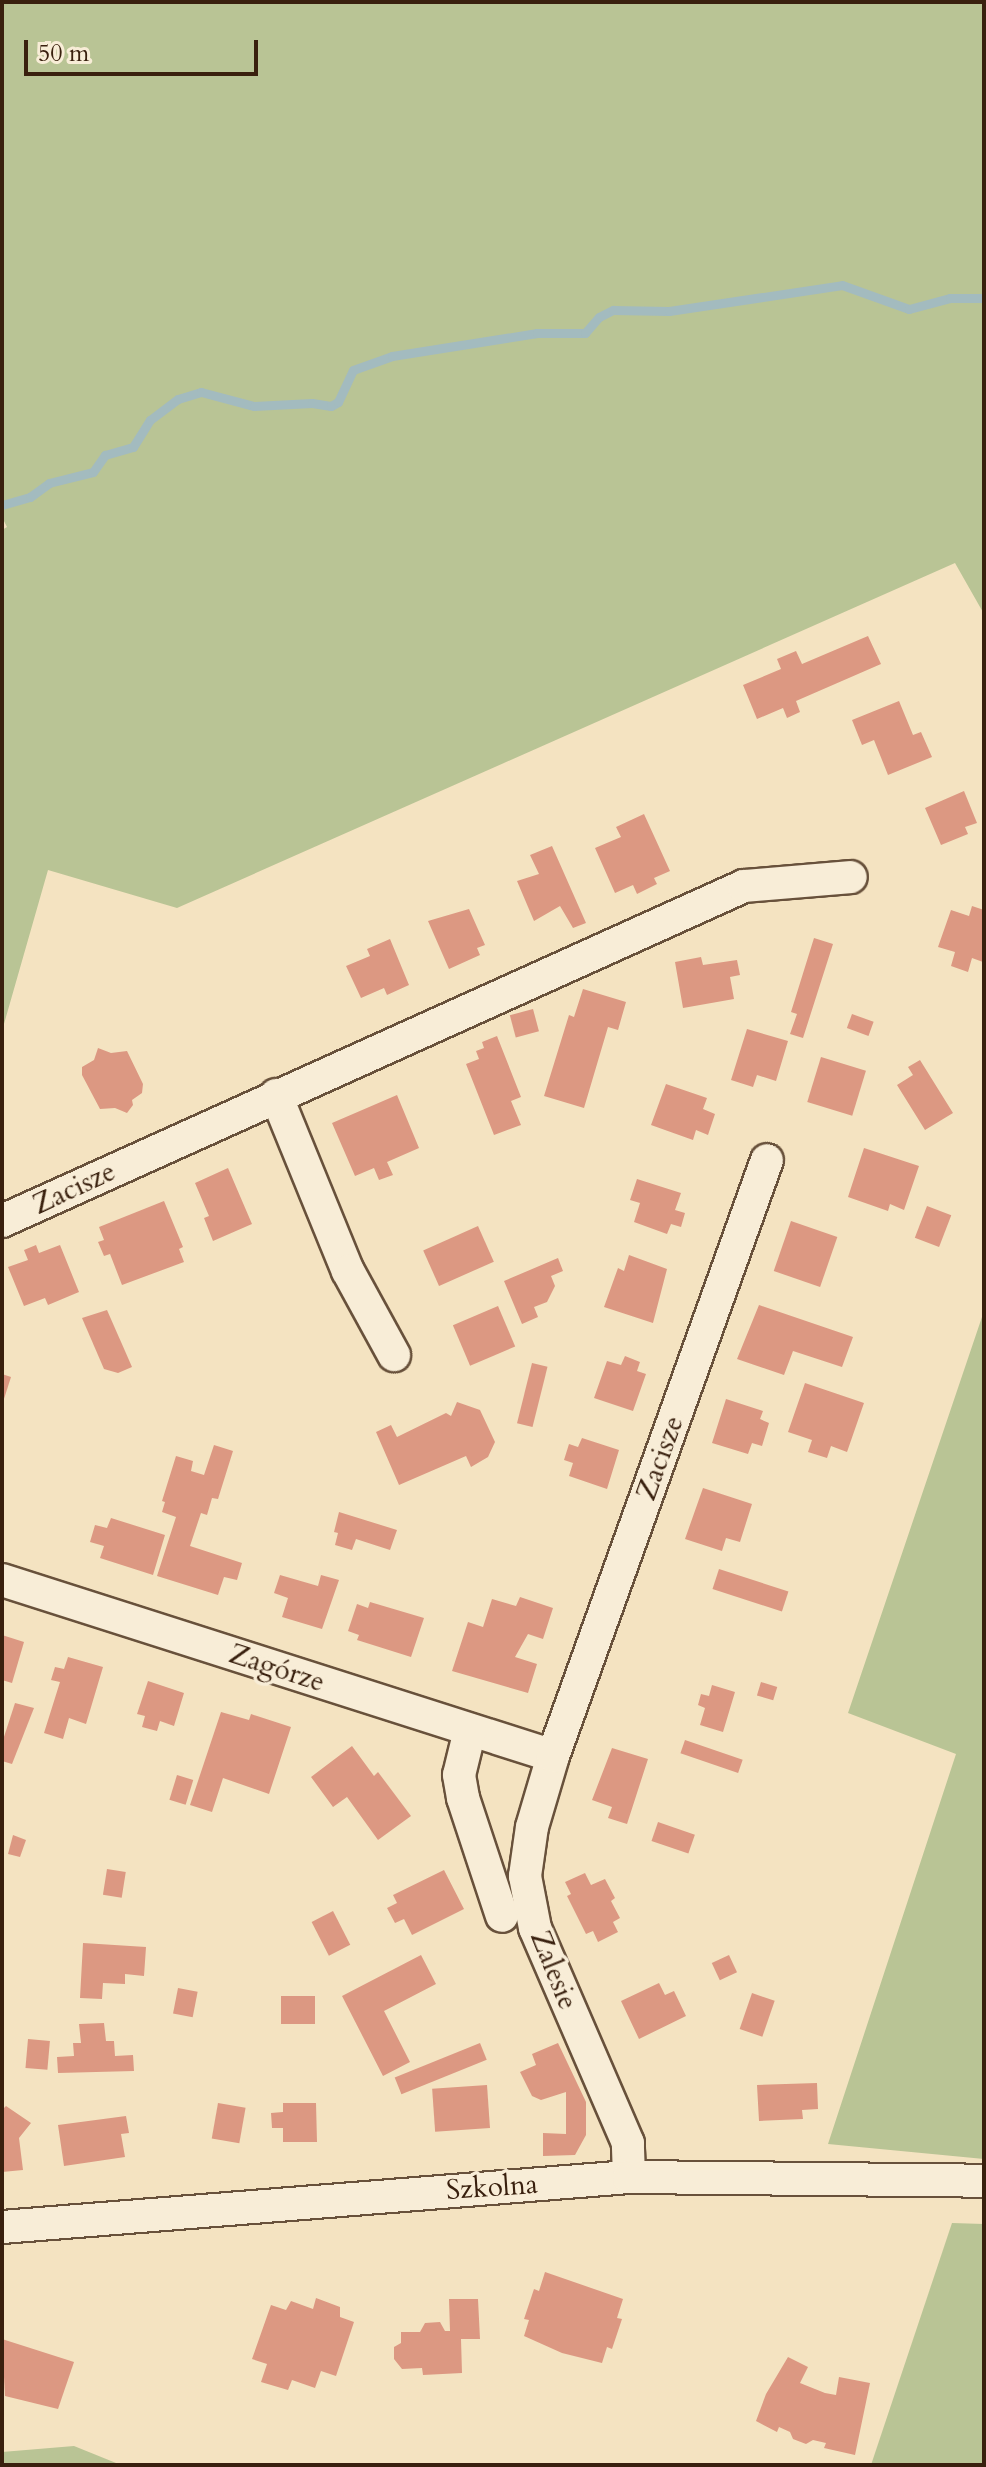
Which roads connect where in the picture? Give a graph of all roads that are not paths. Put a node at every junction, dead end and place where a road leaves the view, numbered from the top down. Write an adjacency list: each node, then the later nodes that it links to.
1 (851, 877): 2 (street, Zacisze)
2 (276, 1095): 4 (street, Zacisze); 5 (street)
3 (767, 1160): 8 (street, Zacisze)
4 (2, 1221)
5 (394, 1355)
6 (2, 1580): 7 (street, Zagórze)
7 (470, 1730): 8 (street, Zagórze); 9 (street)
8 (553, 1756): 10 (street, Zalesie)
9 (502, 1916)
10 (629, 2177): 11 (street, Szkolna); 12 (street, Szkolna)
11 (984, 2181)
12 (2, 2227)

